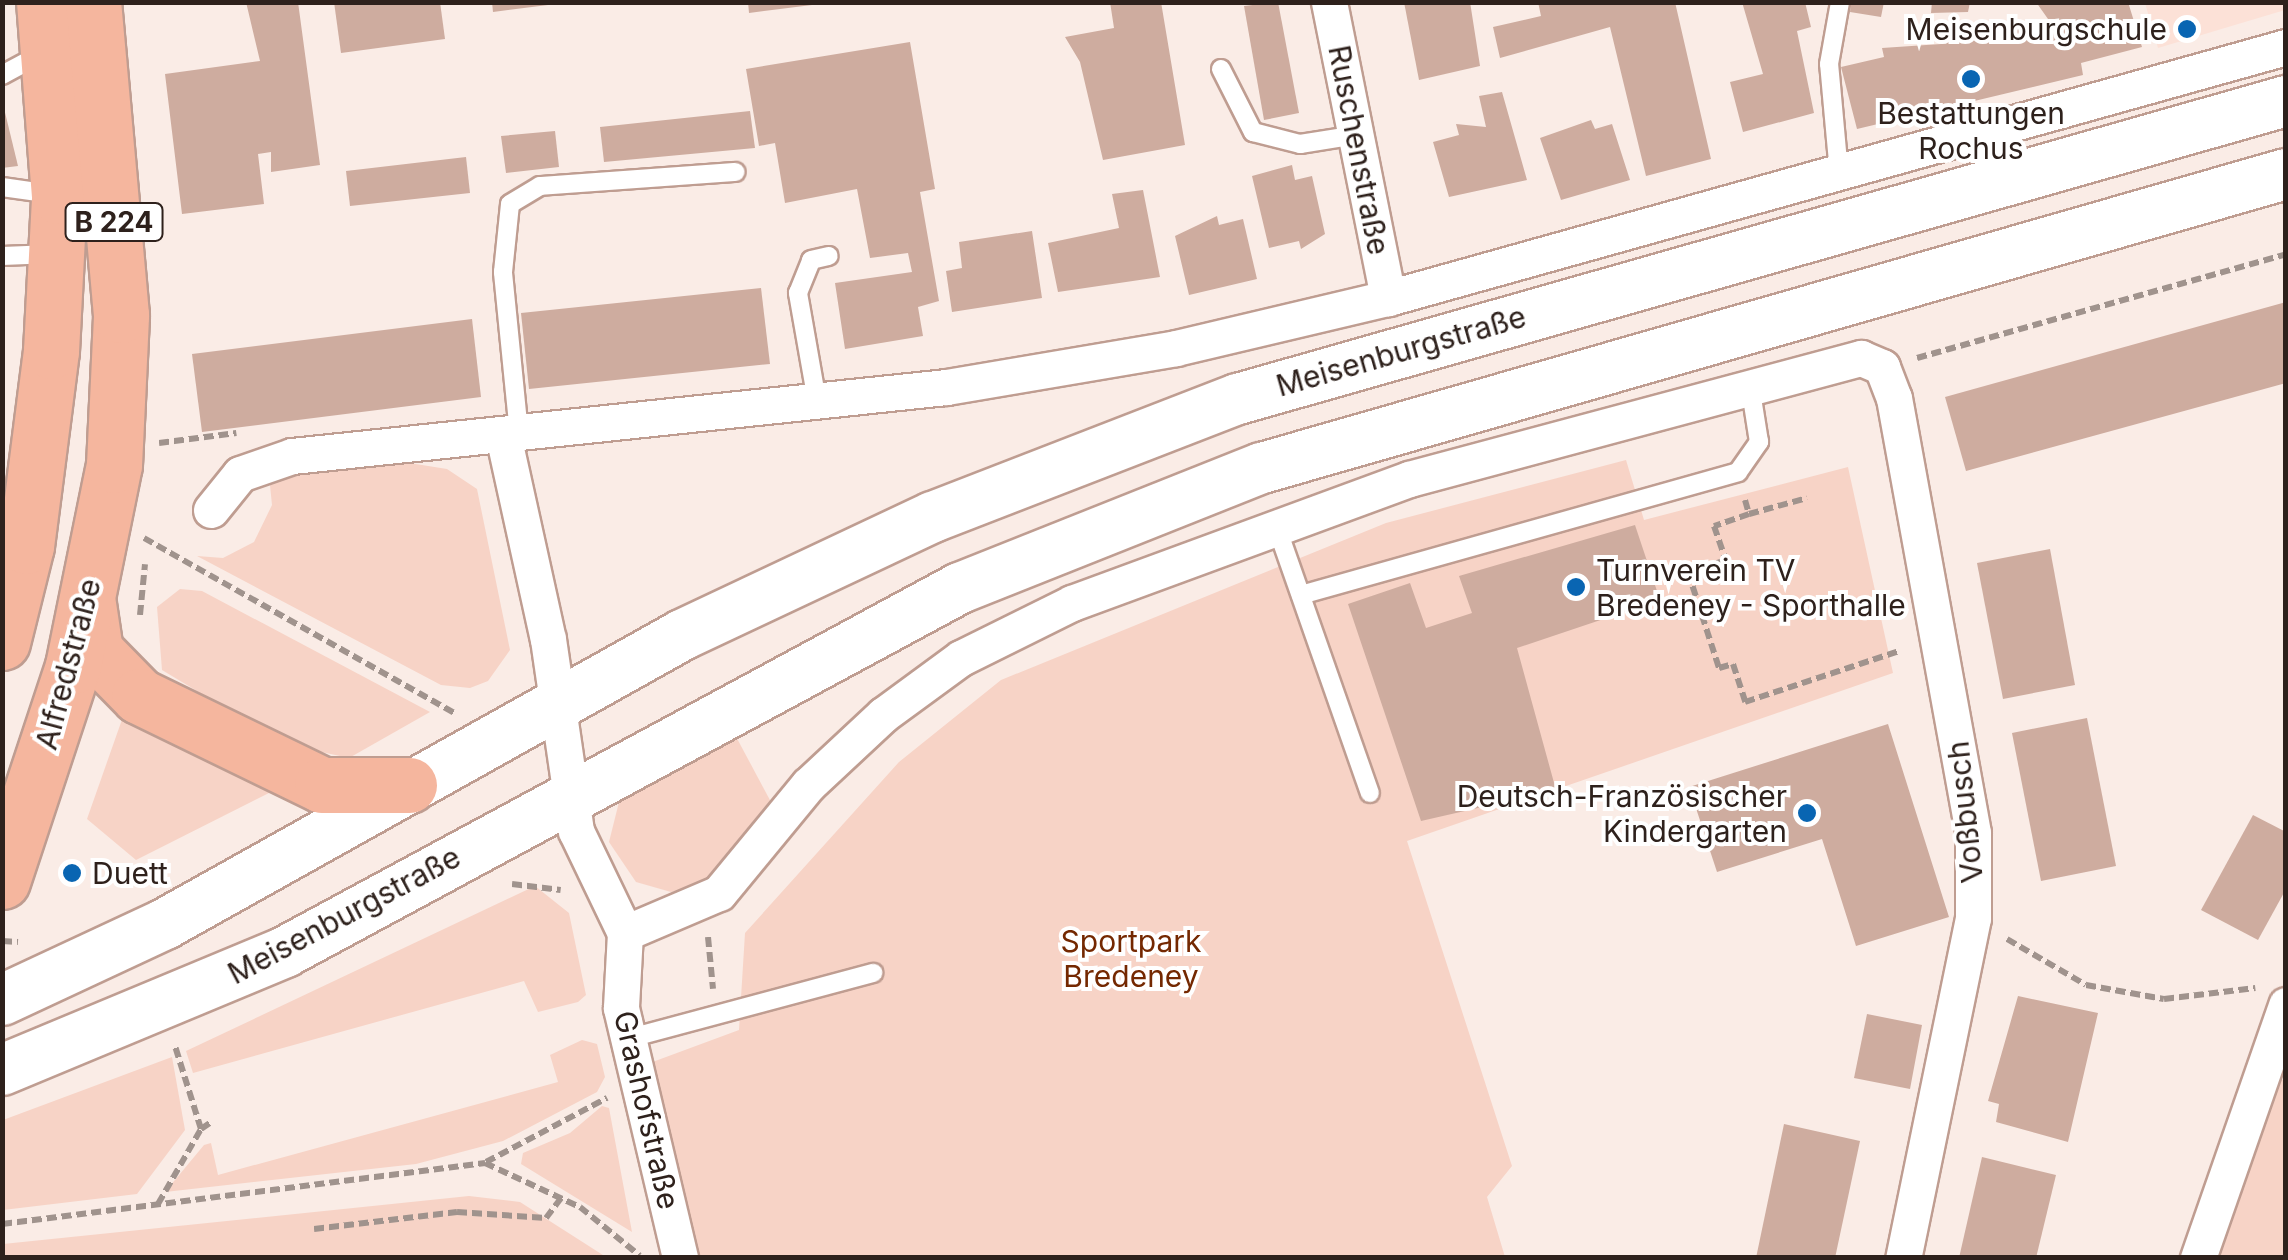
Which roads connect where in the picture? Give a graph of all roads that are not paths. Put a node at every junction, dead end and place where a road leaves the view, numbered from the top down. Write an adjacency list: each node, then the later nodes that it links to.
1 (93, 2): 25 (main road, Alfredstraße / B 224)
2 (1329, 2): 9 (street, Ruschenstraße)
3 (1840, 2): 11 (lane)
4 (47, 25): 7 (lane); 14 (main road, B 224)
5 (2286, 47): 11 (street, Meisenburgstraße)
6 (1221, 69): 9 (lane)
7 (2, 75)
8 (2286, 101): 27 (main road, Meisenburgstraße)
9 (1357, 135): 18 (street, Ruschenstraße)
10 (736, 172): 21 (lane)
11 (1839, 173): 18 (street, Meisenburgstraße)
12 (2286, 174): 30 (main road, Meisenburgstraße)
13 (3, 186): 14 (lane)
14 (59, 196): 15 (main road, B 224)
15 (56, 254): 16 (lane); 26 (main road, B 224)
16 (2, 256)
17 (829, 256): 20 (lane)
18 (1388, 298): 20 (street, Meisenburgstraße)
19 (1750, 384): 23 (street); 24 (lane); 39 (street, Voßbusch)
20 (817, 400): 21 (street, Meisenburgstraße)
21 (511, 434): 22 (street, Meisenburgstraße); 27 (street)
22 (210, 510)
23 (1276, 522): 24 (lane); 32 (street)
24 (1301, 595): 29 (lane)
25 (88, 604): 28 (main road); 31 (main road, Alfredstraße / B 224)
26 (2, 642)
27 (556, 706): 28 (main road, Meisenburgstraße); 30 (street)
28 (409, 786): 35 (main road, Meisenburgstraße)
29 (1370, 793)
30 (568, 794): 32 (street, Grashofstraße); 37 (main road, Meisenburgstraße)
31 (2, 880)
32 (625, 933): 36 (street, Grashofstraße)
33 (873, 973): 36 (lane)
34 (2276, 996): 40 (street)
35 (2, 1000)
36 (630, 1038): 38 (street, Grashofstraße)
37 (2, 1070)
38 (680, 1258)
39 (1903, 1258)
40 (2198, 1258)

